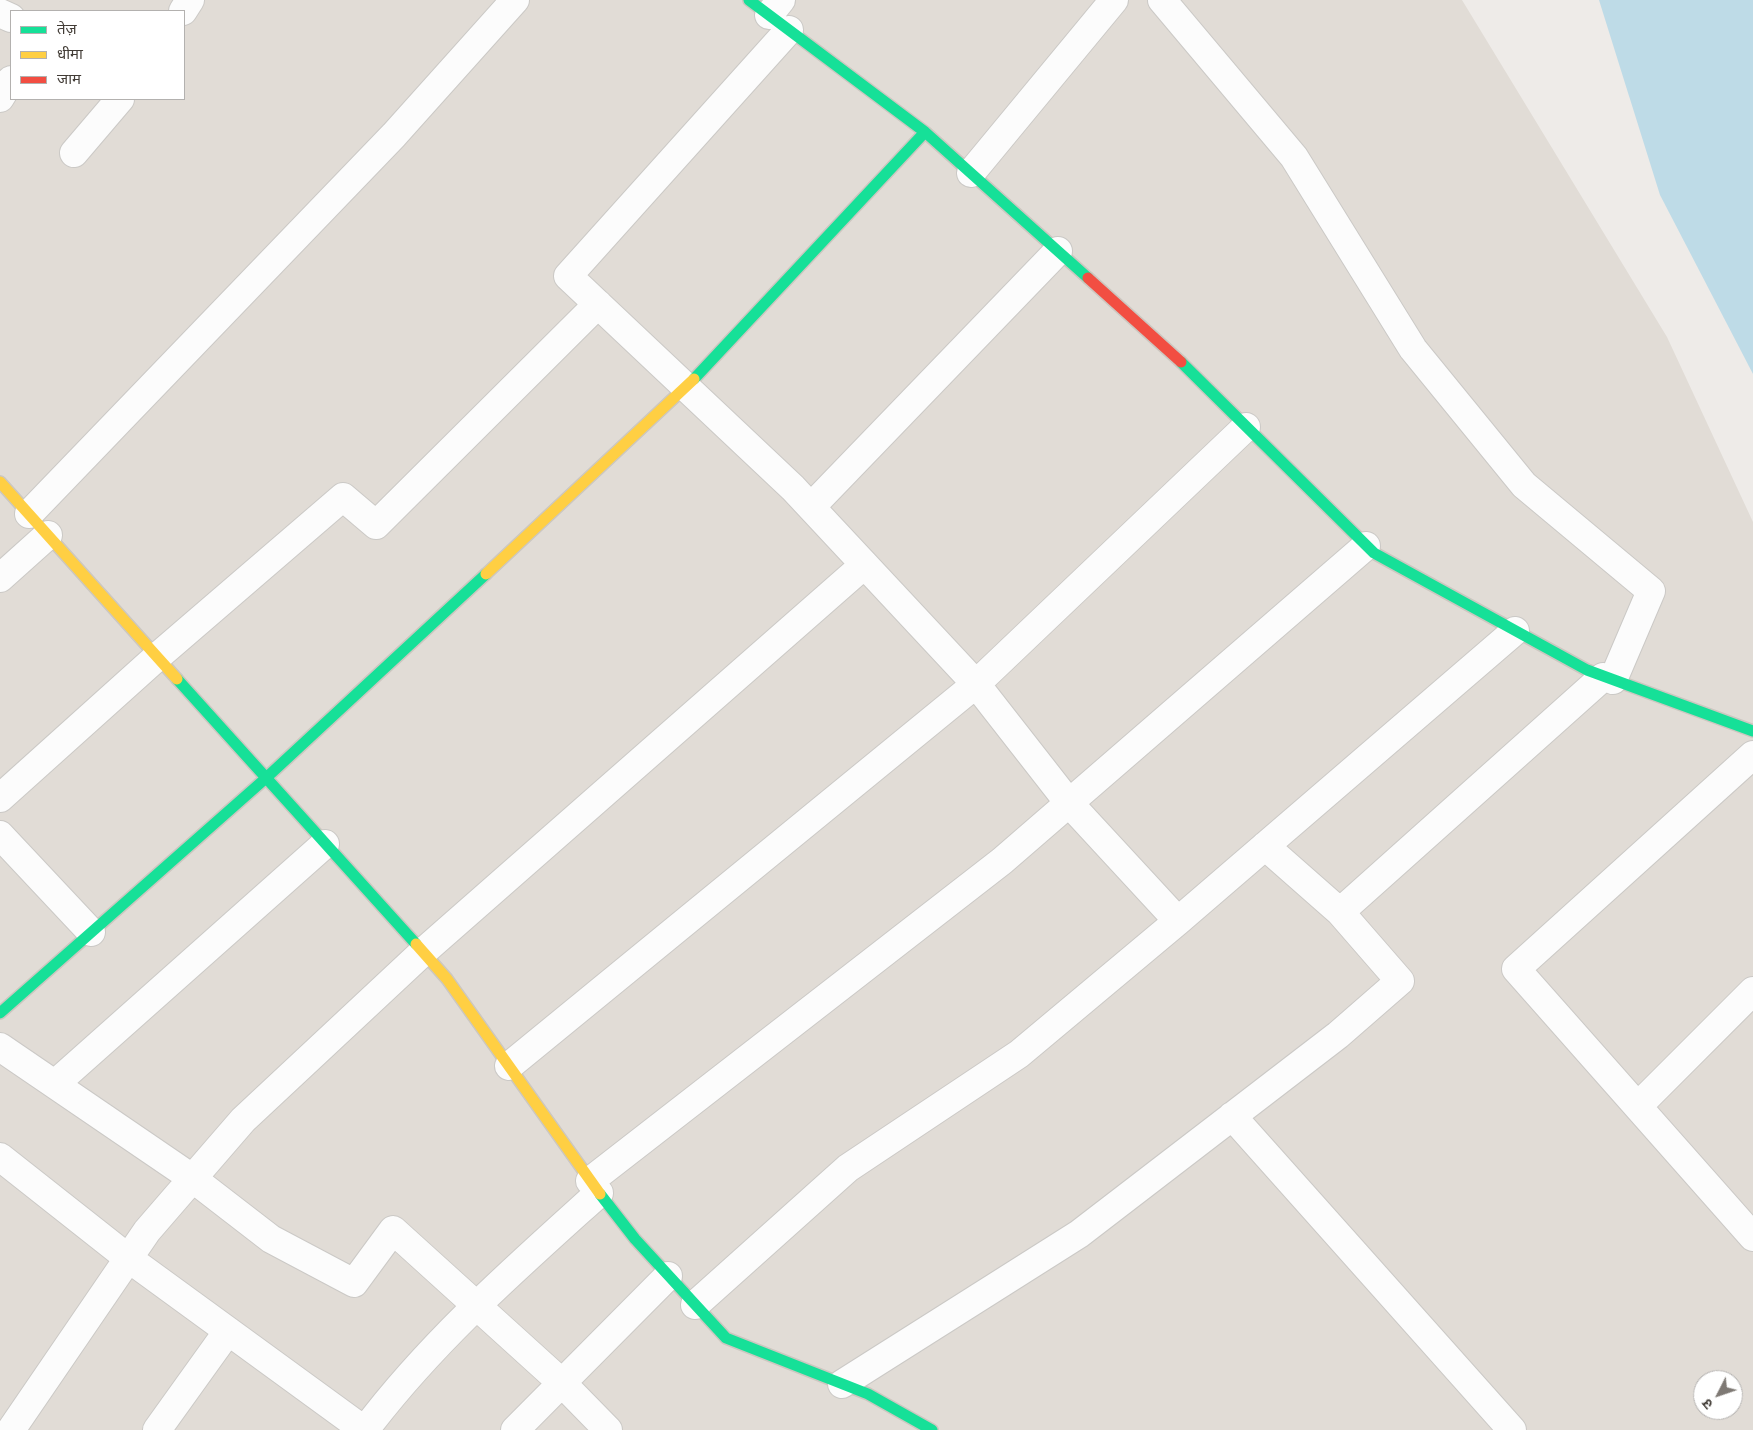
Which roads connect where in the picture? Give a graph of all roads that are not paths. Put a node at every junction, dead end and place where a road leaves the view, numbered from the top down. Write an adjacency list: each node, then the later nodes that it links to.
1 (515, 0): 17 (street)
2 (1114, 0): 10 (street)
3 (1162, 0): 24 (street)
4 (772, 11): 8 (street); 12 (street)
5 (10, 82): 6 (street)
6 (0, 98)
7 (119, 100): 9 (street)
8 (925, 132): 10 (street); 13 (street)
9 (74, 152)
10 (971, 173): 11 (street)
11 (1058, 251): 14 (street); 16 (street)
12 (598, 304): 13 (street); 23 (street)
13 (687, 387): 16 (street); 28 (street)
14 (1246, 427): 19 (street); 25 (street)
15 (0, 482): 17 (street)
16 (810, 507): 20 (street)
17 (29, 514): 18 (street)
18 (48, 535): 21 (street); 23 (street)
19 (1366, 546): 22 (street); 30 (street)
20 (864, 565): 25 (street); 37 (street)
21 (0, 578)
22 (1515, 631): 24 (street); 33 (street)
23 (157, 657): 28 (street); 29 (street)
24 (1608, 679): 26 (street); 34 (street)
25 (976, 684): 30 (street); 41 (street)
26 (1753, 731)
27 (1753, 755): 43 (street)
28 (266, 778): 32 (street); 36 (street)
29 (0, 798)
30 (1069, 803): 35 (street); 47 (street)
31 (0, 835): 36 (street)
32 (325, 844): 37 (street); 42 (street)
33 (1265, 846): 34 (street); 35 (street)
34 (1340, 912): 44 (street)
35 (1178, 921): 51 (street)
36 (91, 932): 39 (street)
37 (424, 952): 41 (street); 46 (street)
38 (1753, 991): 43 (street)
39 (0, 1013)
40 (0, 1047): 42 (street)
41 (509, 1066): 47 (street)
42 (55, 1084): 46 (street)
43 (1638, 1106): 48 (street)
44 (1232, 1116): 55 (street); 62 (street)
45 (0, 1157): 49 (street)
46 (192, 1178): 49 (street); 52 (street)
47 (595, 1187): 50 (street); 52 (street)
48 (1753, 1237)
49 (128, 1258): 53 (street); 56 (street)
50 (668, 1276): 51 (street); 54 (street)
51 (695, 1305): 55 (street)
52 (477, 1306): 54 (street); 58 (street)
53 (228, 1331): 57 (street); 58 (street)
54 (562, 1383): 59 (street); 60 (street)
55 (842, 1384): 61 (street)
56 (11, 1430)
57 (157, 1430)
58 (365, 1430)
59 (515, 1430)
60 (608, 1430)
61 (932, 1430)
62 (1512, 1430)

